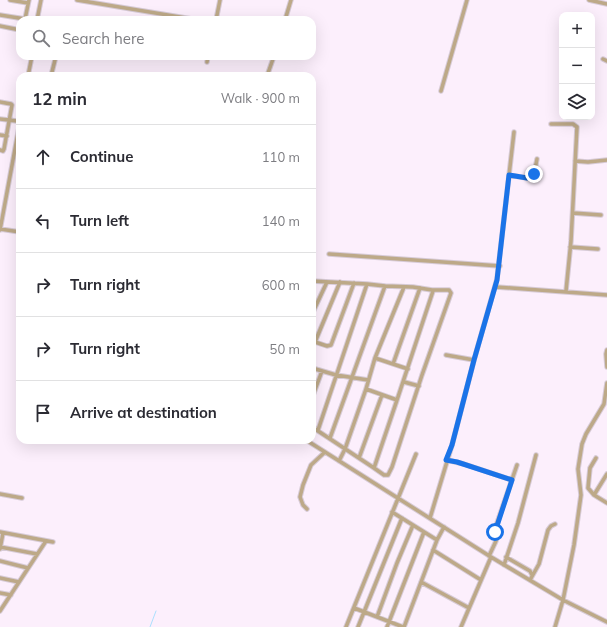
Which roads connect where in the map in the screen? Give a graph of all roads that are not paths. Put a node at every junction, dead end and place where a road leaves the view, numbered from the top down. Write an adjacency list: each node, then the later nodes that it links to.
1 (10, 0): 9 (street)
2 (41, 0): 14 (street)
3 (77, 0): 11 (street)
4 (114, 0): 11 (street)
5 (220, 0): 16 (street)
6 (291, 0): 17 (street)
7 (467, 0): 27 (street)
8 (589, 0): 10 (street)
9 (28, 2): 13 (street)
10 (607, 4)
11 (111, 5): 15 (street)
12 (0, 15): 18 (street)
13 (26, 16)
14 (39, 16)
15 (175, 16)
16 (217, 16)
17 (286, 16)
18 (16, 18)
19 (0, 26): 20 (street)
20 (16, 29)
21 (31, 60): 24 (street)
22 (55, 60): 25 (street)
23 (273, 60): 26 (street)
24 (29, 72)
25 (52, 72)
26 (268, 72)
27 (441, 91)
28 (0, 102): 30 (street)
29 (0, 118): 30 (street)
30 (10, 120): 31 (street); 36 (street)
31 (16, 122)
32 (551, 124): 40 (street)
33 (514, 132): 41 (street)
34 (16, 134): 44 (street)
35 (0, 135): 36 (street)
36 (7, 136): 37 (street)
37 (0, 150)
38 (537, 159): 41 (street)
39 (607, 160): 40 (street)
40 (576, 161): 42 (street)
41 (509, 175): 49 (street)
42 (573, 213): 43 (street); 46 (street)
43 (601, 215)
44 (0, 229): 45 (street)
45 (16, 231)
46 (570, 247): 47 (street); 60 (street)
47 (598, 249)
48 (329, 254): 49 (street)
49 (500, 266): 57 (street)
50 (316, 281): 51 (street)
51 (327, 282): 52 (street); 62 (street)
52 (340, 282): 53 (street); 63 (street)
53 (354, 283): 54 (street); 64 (street)
54 (367, 284): 55 (street); 74 (street)
55 (385, 286): 56 (street); 75 (street)
56 (404, 287): 58 (street); 67 (street)
57 (496, 287): 60 (street); 68 (street)
58 (420, 288): 59 (street); 69 (street)
59 (432, 290): 72 (street); 79 (street)
60 (566, 291): 61 (street)
61 (607, 295)
62 (316, 305)
63 (316, 337)
64 (316, 343)
65 (607, 350): 70 (street)
66 (446, 355): 68 (street)
67 (375, 358): 69 (street); 76 (street)
68 (474, 360): 93 (street)
69 (393, 364): 72 (street)
70 (607, 367)
71 (316, 369): 73 (street)
72 (408, 369): 77 (street)
73 (322, 371): 74 (street); 80 (street)
74 (336, 375): 75 (street); 84 (street)
75 (352, 377): 76 (street); 85 (street)
76 (368, 380): 81 (street)
77 (404, 382): 79 (street); 83 (street)
78 (607, 383): 132 (street)
79 (419, 386): 96 (street)
80 (316, 387)
81 (366, 389): 82 (street); 87 (street)
82 (382, 395): 83 (street); 91 (street)
83 (397, 400): 96 (street)
84 (318, 430): 85 (street)
85 (330, 438): 87 (street)
86 (312, 444): 88 (street)
87 (345, 449): 91 (street); 94 (street)
88 (325, 452): 94 (street); 104 (street)
89 (416, 454): 102 (street)
90 (536, 455): 120 (street)
91 (359, 458): 96 (street)
92 (596, 458): 100 (street)
93 (446, 460): 98 (street); 107 (street)
94 (339, 461): 102 (street)
95 (517, 465): 98 (street)
96 (374, 468)
97 (607, 474): 100 (street)
98 (512, 480): 119 (street)
99 (0, 494): 101 (street)
100 (594, 495): 103 (street)
101 (22, 498)
102 (398, 498): 105 (street); 107 (street)
103 (607, 503)
104 (307, 509)
105 (392, 512): 106 (street); 133 (street)
106 (402, 518): 109 (street); 136 (street)
107 (430, 518): 110 (street)
108 (555, 524): 124 (street)
109 (413, 525): 111 (street); 137 (street)
110 (444, 527): 114 (street); 119 (street)
111 (424, 532): 114 (street); 138 (street)
112 (2, 533): 113 (street); 116 (street)
113 (46, 540): 115 (street); 118 (street)
114 (437, 540): 117 (street)
115 (53, 542)
116 (0, 548): 118 (street)
117 (433, 550): 126 (street); 129 (street)
118 (37, 554): 123 (street)
119 (490, 556): 122 (street); 126 (street)
120 (506, 557): 122 (street); 124 (street)
121 (0, 561): 123 (street)
122 (504, 564): 127 (street)
123 (28, 568): 128 (street)
124 (532, 575): 127 (street)
125 (0, 578): 128 (street)
126 (481, 580): 134 (street)
127 (530, 580): 132 (street)
128 (19, 582): 131 (street)
129 (421, 582): 134 (street); 143 (street)
130 (0, 593): 131 (street)
131 (11, 595): 135 (street)
132 (563, 600): 139 (street); 145 (street)
133 (354, 608): 136 (street); 140 (street)
134 (469, 608): 144 (street)
135 (1, 609)
136 (364, 612): 137 (street); 141 (street)
137 (377, 617): 138 (street)
138 (389, 621): 142 (street); 143 (street)
139 (607, 622)
140 (346, 627)
141 (358, 627)
142 (387, 627)
143 (403, 627)
144 (461, 627)
145 (555, 627)

